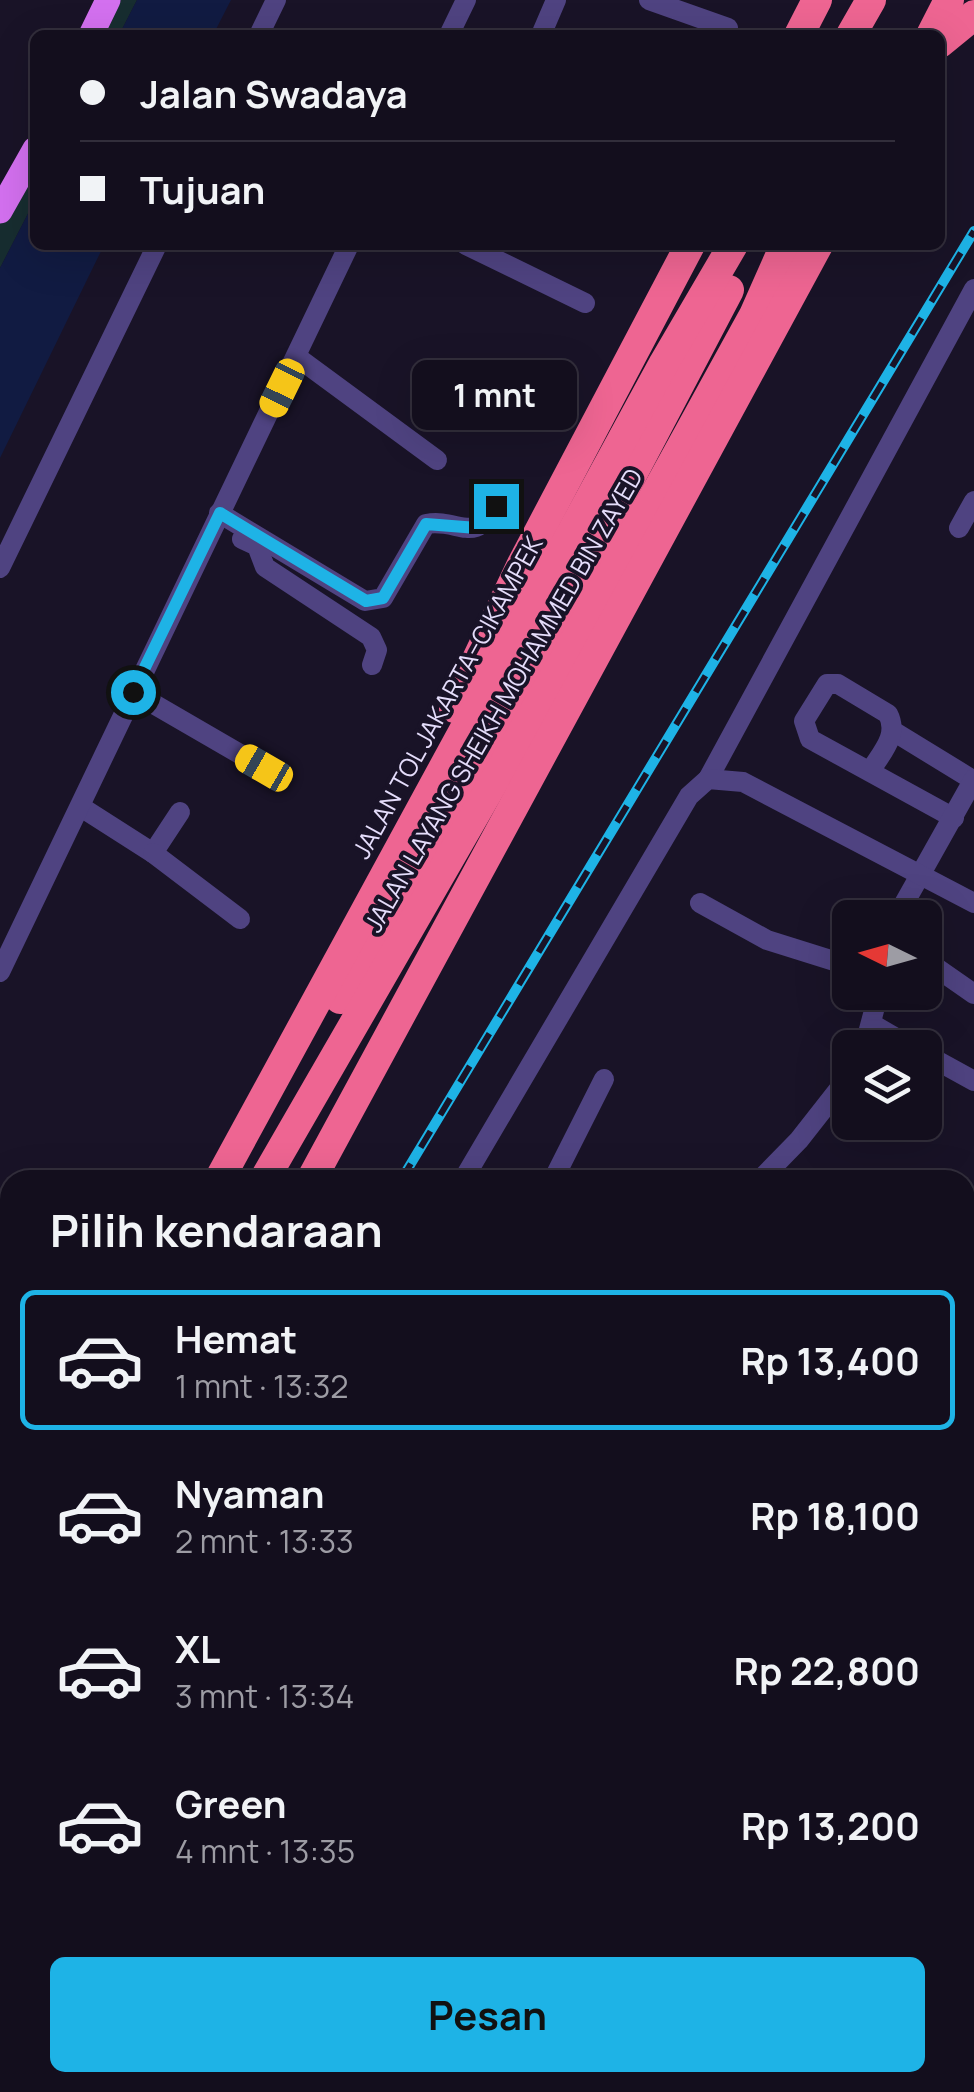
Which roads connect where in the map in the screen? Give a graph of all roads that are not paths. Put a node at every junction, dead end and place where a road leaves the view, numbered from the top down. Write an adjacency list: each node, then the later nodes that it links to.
1 (108, 0): 13 (main road)
2 (276, 0): 14 (street)
3 (466, 0): 15 (street)
4 (556, 0): 16 (street)
5 (650, 0): 12 (street)
6 (817, 0): 17 (highway)
7 (854, 0): 18 (highway)
8 (870, 0): 19 (highway)
9 (888, 0): 20 (highway)
10 (949, 0): 21 (highway)
11 (974, 15): 22 (highway)
12 (728, 28)
13 (93, 30)
14 (261, 30)
15 (451, 30)
16 (543, 30)
17 (802, 30)
18 (842, 30)
19 (854, 30)
20 (875, 30)
21 (934, 30)
22 (945, 39)
23 (30, 158): 24 (main road)
24 (0, 211)
25 (155, 250): 41 (street)
26 (347, 250): 35 (street)
27 (476, 250): 34 (street)
28 (687, 250): 59 (highway)
29 (729, 250): 59 (highway, JALAN TOL JAKARTA–CIKAMPEK)
30 (747, 250): 72 (highway, JALAN LAYANG SHEIKH MOHAMMED BIN ZAYED)
31 (784, 250): 73 (highway, JALAN LAYANG SHEIKH MOHAMMED BIN ZAYED)
32 (815, 250): 74 (highway)
33 (974, 289): 47 (street)
34 (585, 303)
35 (297, 356): 36 (street); 39 (street)
36 (437, 460)
37 (974, 501): 40 (street)
38 (496, 506): 39 (street)
39 (216, 519): 42 (street); 43 (street)
40 (960, 528)
41 (0, 568)
42 (372, 665)
43 (133, 692): 45 (street); 49 (street)
44 (893, 732): 46 (street); 46 (street); 48 (street)
45 (264, 768)
46 (871, 770): 51 (street)
47 (708, 779): 53 (street); 75 (street)
48 (974, 780): 51 (street)
49 (81, 807): 52 (street); 60 (street)
50 (180, 812): 52 (street)
51 (954, 818): 53 (street)
52 (153, 852): 57 (street)
53 (917, 874): 54 (street); 56 (street)
54 (905, 900)
55 (700, 903): 58 (street)
56 (974, 903)
57 (240, 920)
58 (832, 960)
59 (336, 965): 71 (highway, JALAN TOL JAKARTA–CIKAMPEK)
60 (0, 972)
61 (942, 972): 62 (street)
62 (974, 994)
63 (875, 1010): 64 (street)
64 (872, 1024): 65 (street); 66 (street)
65 (870, 1030)
66 (882, 1030)
67 (942, 1063): 69 (street)
68 (604, 1079): 76 (street)
69 (974, 1081)
70 (832, 1098): 77 (street)
71 (224, 1170)
72 (244, 1170)
73 (270, 1170)
74 (315, 1170)
75 (469, 1170)
76 (558, 1170)
77 (770, 1170)

